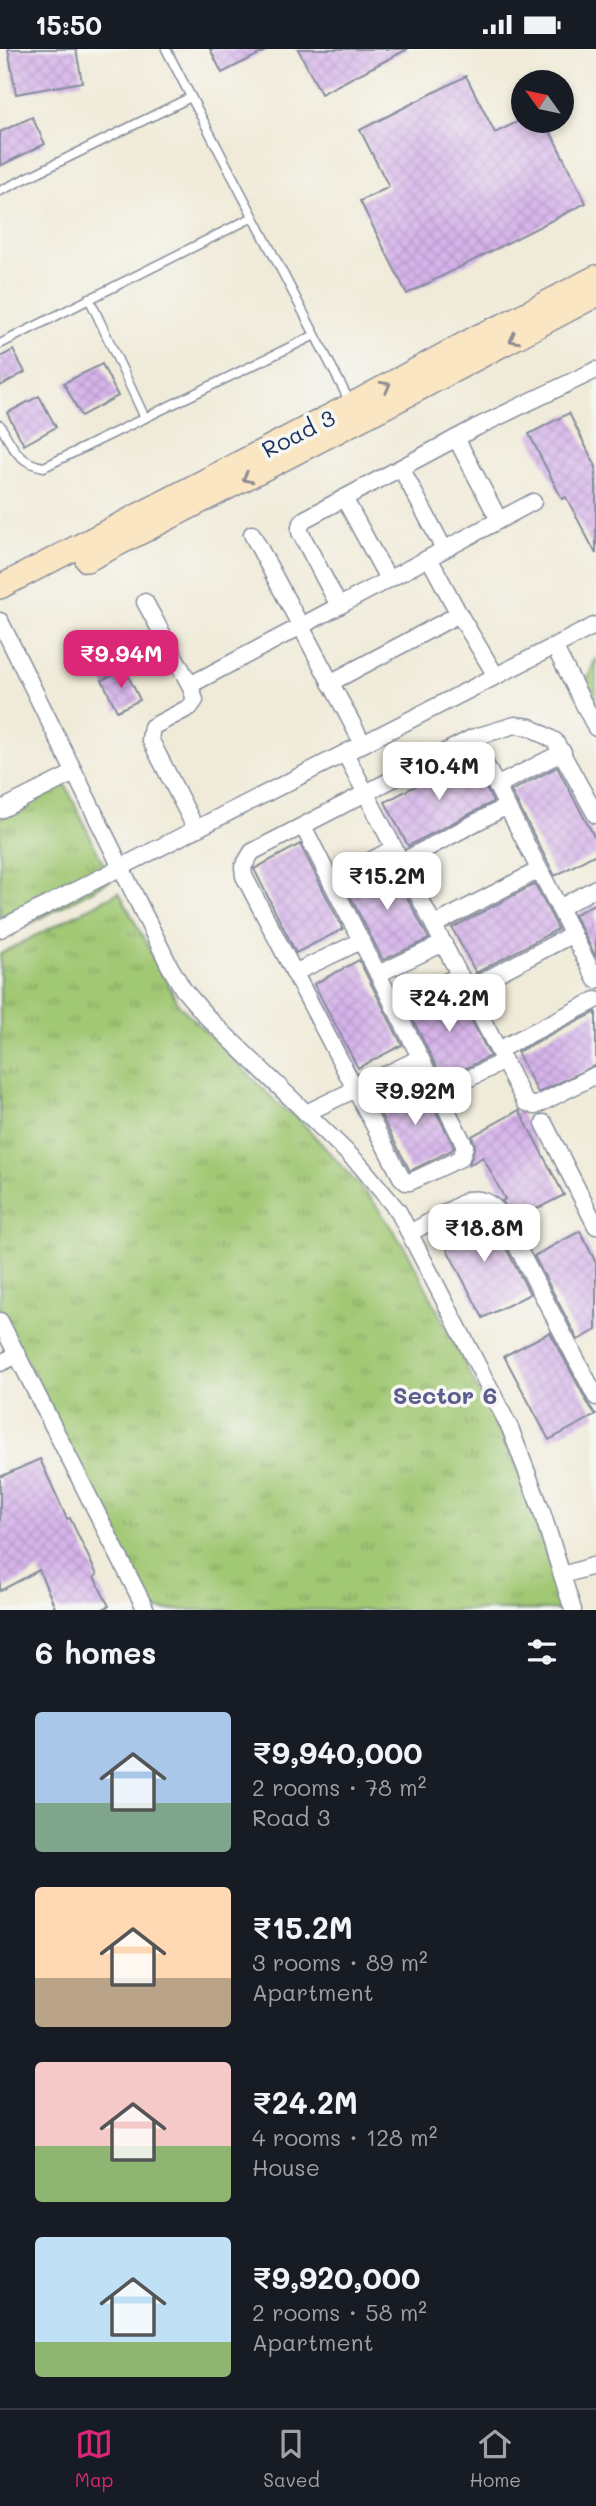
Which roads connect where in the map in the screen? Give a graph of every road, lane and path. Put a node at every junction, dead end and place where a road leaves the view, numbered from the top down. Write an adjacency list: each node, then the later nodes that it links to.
1 (166, 49): 2 (lane)
2 (191, 97): 3 (lane); 4 (lane)
3 (0, 191)
4 (253, 218): 7 (lane); 8 (lane)
5 (596, 277): 11 (street, Road 3, one-way to 5)
6 (596, 295): 11 (street, Road 3, one-way to 11)
7 (89, 298): 9 (lane); 12 (lane)
8 (315, 335): 11 (lane); 12 (lane)
9 (0, 344)
10 (596, 370): 14 (street)
11 (356, 412): 23 (street, Road 3); 25 (street, Road 3, one-way to 25)
12 (145, 418): 13 (lane)
13 (0, 425)
14 (456, 438): 15 (street); 18 (street)
15 (401, 468): 16 (street); 20 (street)
16 (344, 498): 22 (street); 26 (street)
17 (533, 502): 18 (street)
18 (499, 520): 20 (street)
19 (252, 534): 30 (street)
20 (444, 549): 21 (street)
21 (429, 558): 22 (street); 27 (street)
22 (388, 579): 26 (street)
23 (0, 587)
24 (145, 602): 34 (street)
25 (0, 604)
26 (339, 605): 30 (street)
27 (459, 614): 32 (street); 33 (street)
28 (0, 621): 40 (street)
29 (596, 625): 31 (street)
30 (300, 626): 33 (street); 34 (street)
31 (554, 646): 32 (street); 35 (street)
32 (496, 676): 37 (street)
33 (330, 683): 37 (street)
34 (190, 685): 47 (street)
35 (596, 728)
36 (472, 738): 38 (street); 41 (street); 42 (street)
37 (363, 744): 39 (street)
38 (564, 752): 41 (street); 45 (street)
39 (345, 753): 42 (street); 47 (street)
40 (74, 773): 44 (street); 49 (street)
41 (496, 786): 43 (street)
42 (365, 794): 46 (street); 48 (street)
43 (507, 806): 48 (street); 50 (street)
44 (0, 810)
45 (596, 815)
46 (303, 826): 51 (street); 59 (street)
47 (196, 829): 49 (street)
48 (397, 855): 51 (street); 54 (street)
49 (121, 867): 55 (street); 70 (street)
50 (539, 870): 53 (street); 54 (street)
51 (331, 883): 57 (street)
52 (596, 888): 53 (street)
53 (559, 908): 56 (street)
54 (434, 925): 58 (street)
55 (0, 929)
56 (573, 934): 61 (street); 62 (street)
57 (361, 941): 59 (street); 60 (street)
58 (444, 943): 60 (street); 62 (street)
59 (294, 974): 68 (street)
60 (378, 974): 64 (street)
61 (596, 980)
62 (464, 982): 64 (street); 65 (street)
63 (596, 1000): 65 (street)
64 (394, 1007): 66 (street)
65 (501, 1055): 67 (street); 69 (street)
66 (420, 1058): 68 (street); 69 (street)
67 (596, 1075)
68 (357, 1090): 69 (street); 70 (street)
69 (438, 1094)
70 (306, 1113): 73 (street)
71 (544, 1123): 72 (street)
72 (596, 1226)
73 (410, 1233): 77 (street); 79 (street)
74 (0, 1321): 75 (street)
75 (18, 1355): 76 (street); 80 (street)
76 (0, 1363)
77 (596, 1397)
78 (596, 1565): 79 (street)
79 (563, 1575): 81 (street)
80 (146, 1610)
81 (573, 1610)

